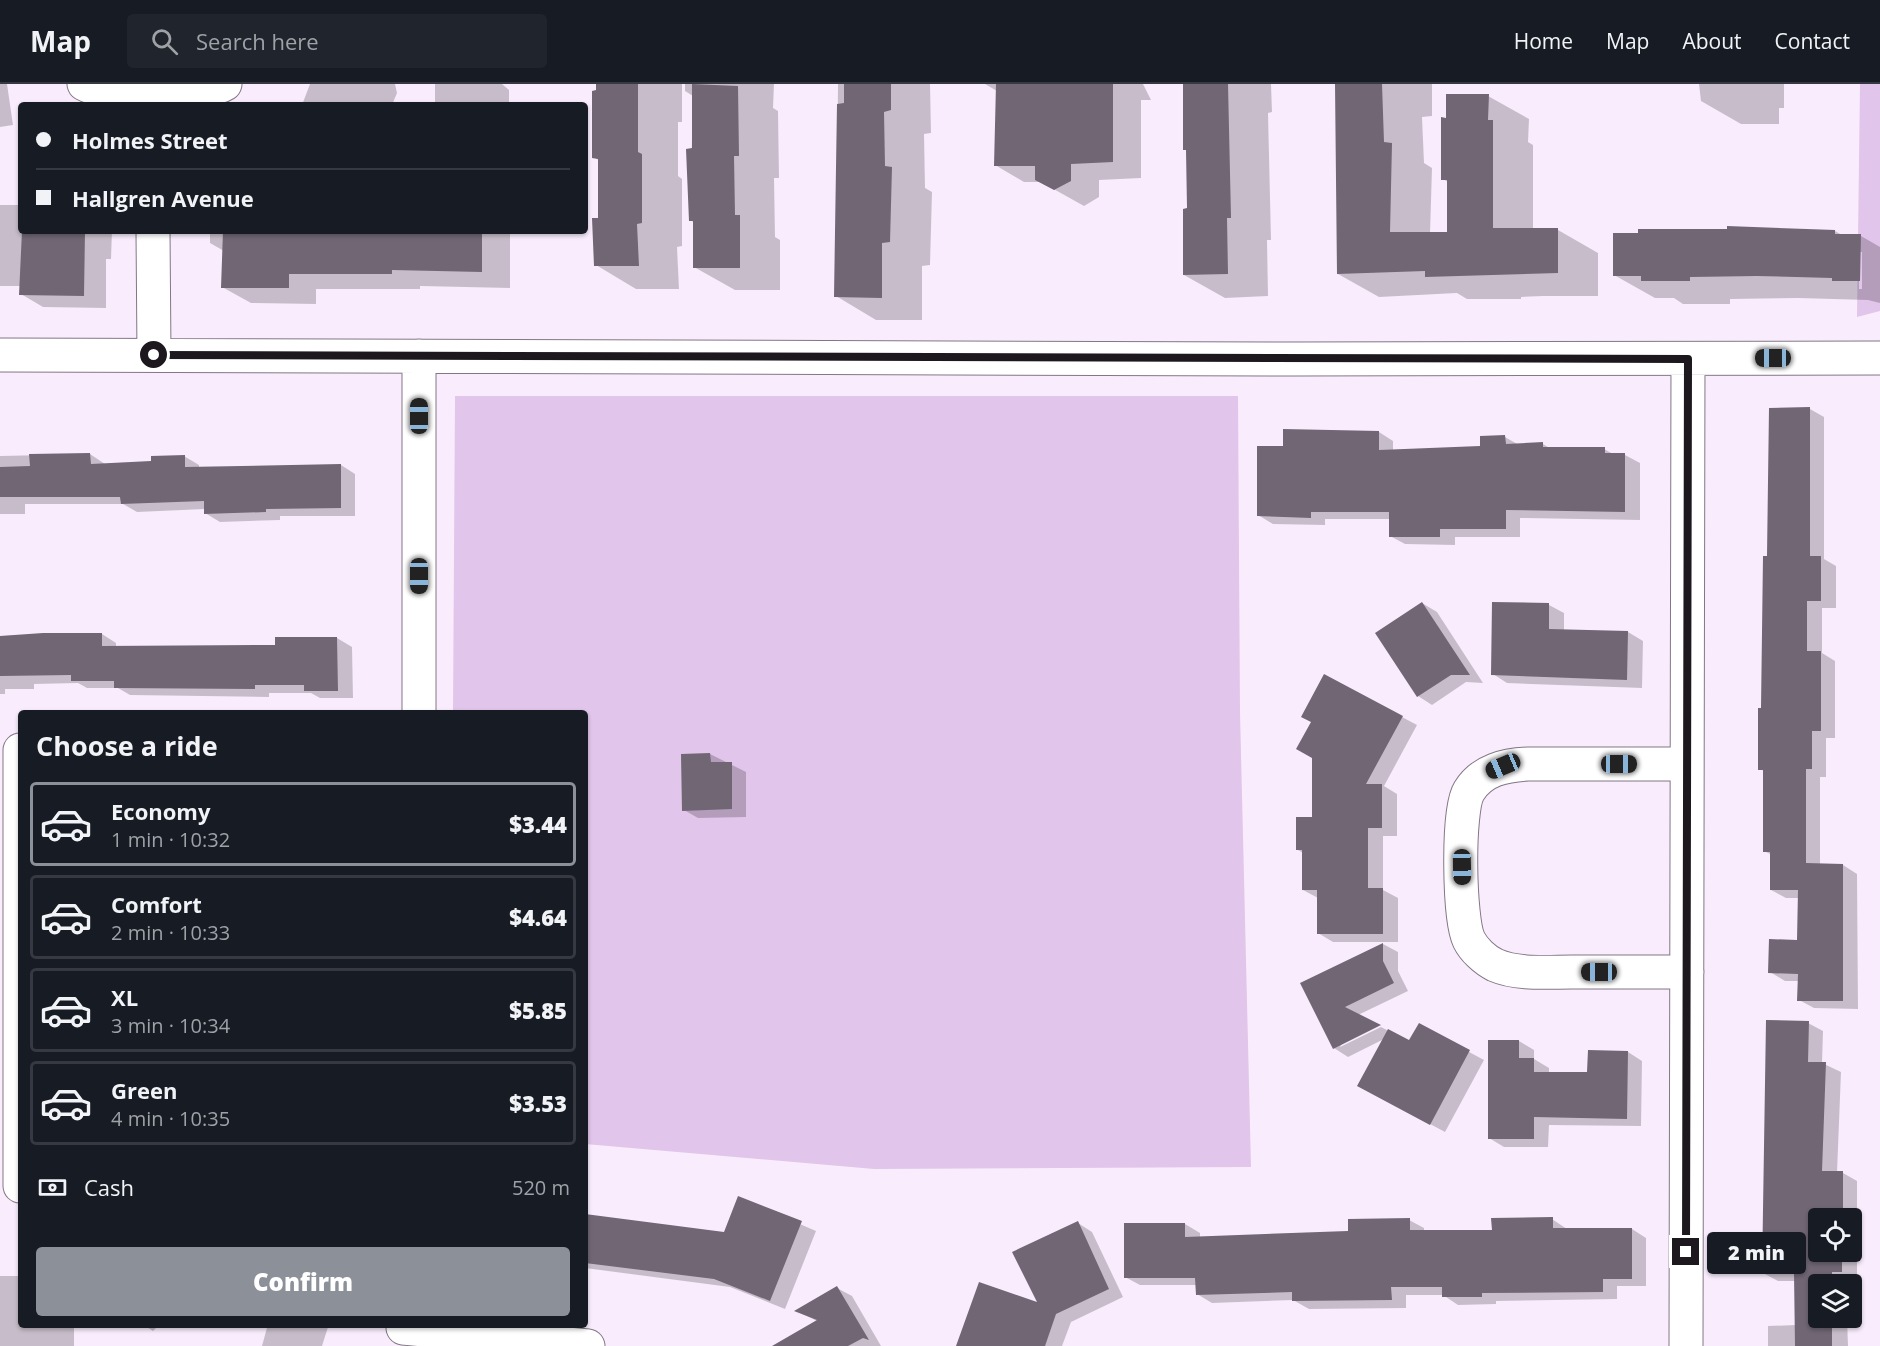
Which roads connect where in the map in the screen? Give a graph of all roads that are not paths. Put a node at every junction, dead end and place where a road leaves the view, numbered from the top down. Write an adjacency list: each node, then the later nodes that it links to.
1 (84, 84): 3 (street)
2 (225, 84): 3 (street)
3 (153, 98)
4 (153, 234): 6 (street)
5 (0, 354): 6 (street)
6 (154, 355): 7 (street)
7 (419, 356): 9 (street); 10 (street)
8 (1880, 358): 9 (street)
9 (1688, 359): 13 (street)
10 (419, 710)
11 (0, 750): 12 (street)
12 (18, 750)
13 (1687, 764): 14 (street); 14 (street)
14 (1687, 972): 17 (street)
15 (402, 1333): 16 (street)
16 (588, 1346)
17 (1686, 1346)

